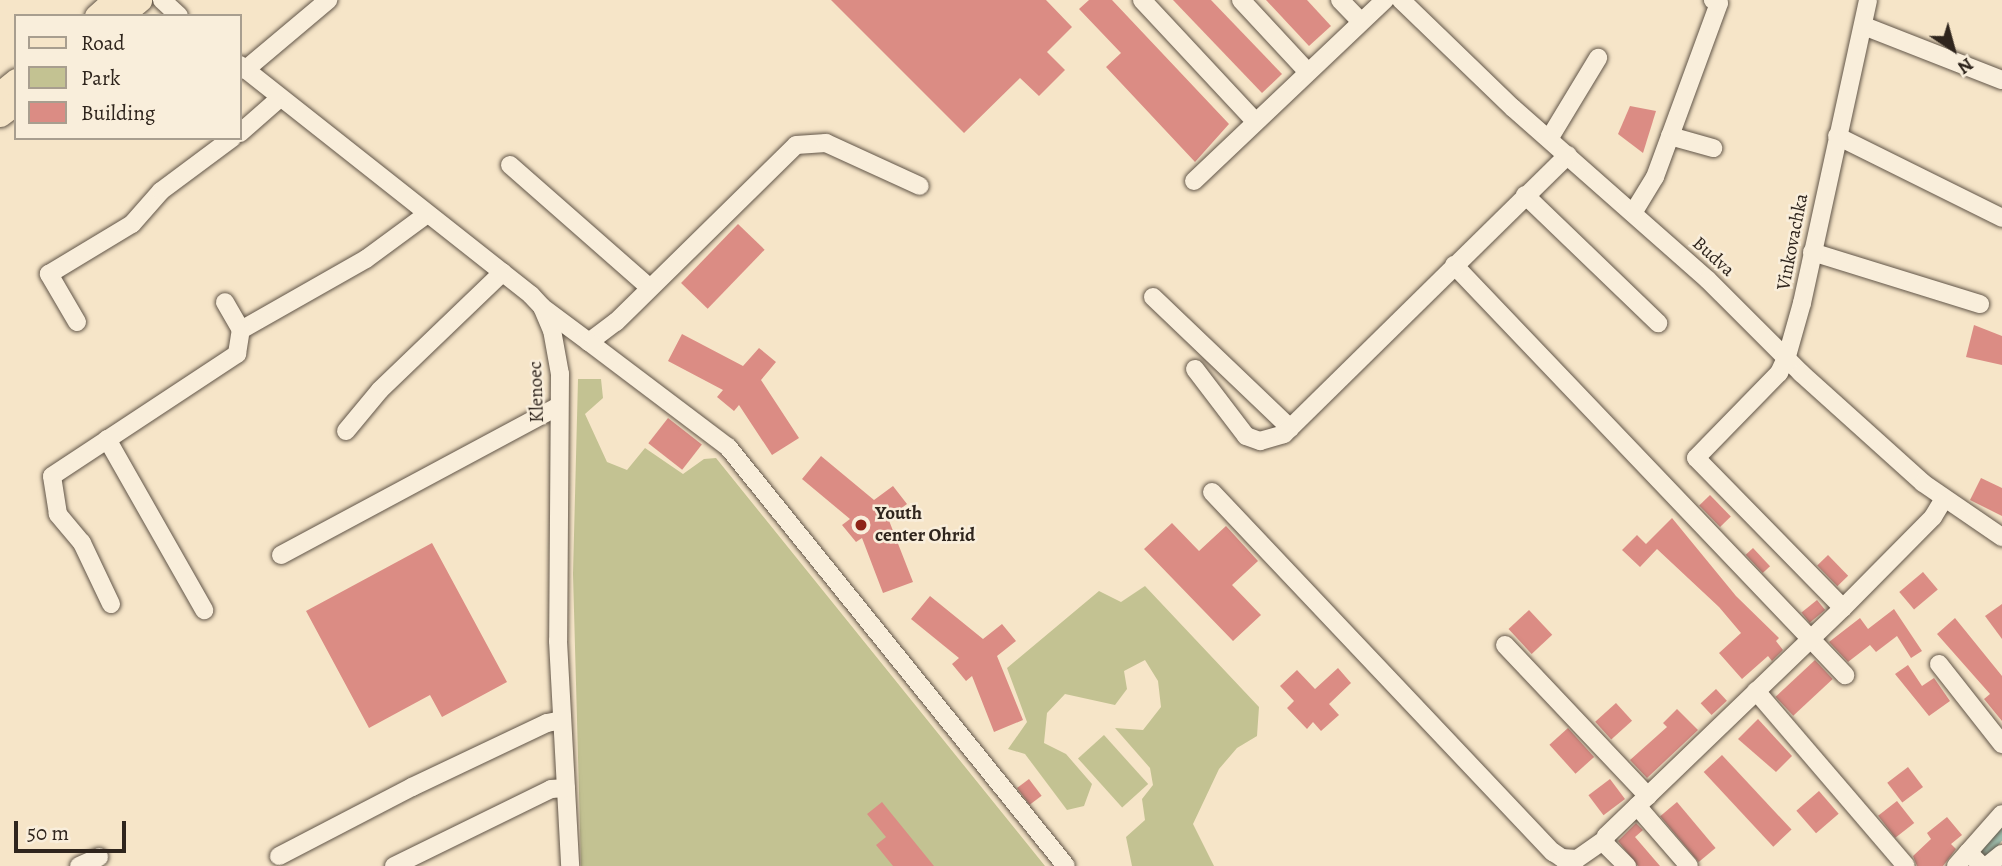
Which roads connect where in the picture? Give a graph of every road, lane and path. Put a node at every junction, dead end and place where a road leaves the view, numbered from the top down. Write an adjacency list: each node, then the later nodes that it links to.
1 (114, 0): 12 (main road)
2 (140, 0): 13 (main road)
3 (162, 0): 14 (street)
4 (328, 0): 18 (street)
5 (1142, 0): 24 (street)
6 (1241, 0): 19 (street)
7 (1340, 0): 15 (street)
8 (1385, 0): 15 (street)
9 (1401, 0): 28 (street, Budva)
10 (1713, 0): 26 (street)
11 (1868, 0): 16 (street, Vinkovachka)
12 (98, 14)
13 (123, 14)
14 (177, 14)
15 (1361, 22): 19 (street)
16 (1864, 26): 20 (street); 27 (street, Vinkovachka)
17 (1598, 58): 28 (street)
18 (243, 68): 23 (street, Klenoec)
19 (1307, 71): 24 (street)
20 (2002, 80)
21 (14, 82): 22 (main road)
22 (0, 93)
23 (280, 98): 25 (street); 37 (street, Klenoec)
24 (1254, 120): 33 (street)
25 (242, 131)
26 (1670, 136): 30 (street); 36 (street)
27 (1837, 136): 38 (street); 39 (street, Vinkovachka)
28 (1549, 139): 31 (street, Budva)
29 (229, 140): 47 (street)
30 (1713, 148)
31 (1568, 155): 35 (street); 36 (street, Budva)
32 (510, 165): 42 (street)
33 (1194, 181)
34 (920, 186): 42 (street)
35 (1525, 195): 40 (street); 48 (street)
36 (1633, 213): 51 (street, Budva)
37 (427, 214): 41 (street, Klenoec); 49 (street)
38 (2002, 218)
39 (1812, 252): 45 (street); 51 (street, Vinkovachka)
40 (1454, 265): 55 (street); 64 (street)
41 (503, 272): 46 (street, Klenoec); 54 (street)
42 (650, 288): 50 (street)
43 (1153, 297): 55 (street)
44 (225, 302): 49 (street)
45 (1980, 304)
46 (542, 307): 50 (street); 53 (street, Klenoec)
47 (77, 322)
48 (1658, 323)
49 (241, 330): 56 (street)
50 (589, 342): 82 (street)
51 (1787, 356): 58 (street, Budva); 62 (street, Vinkovachka)
52 (1195, 369): 55 (street)
53 (559, 406): 60 (street); 69 (street, Klenoec)
54 (346, 431)
55 (1287, 431)
56 (107, 439): 61 (street); 63 (street)
57 (1212, 492): 74 (street)
58 (1944, 499): 59 (street, Budva); 62 (street)
59 (2002, 537)
60 (281, 555)
61 (111, 604)
62 (1843, 608): 64 (street)
63 (204, 610)
64 (1809, 639): 67 (street); 68 (street)
65 (1505, 645): 72 (street)
66 (1940, 664): 70 (street)
67 (1846, 675)
68 (1756, 691): 72 (street); 85 (street)
69 (562, 720): 71 (street, Klenoec); 76 (street)
70 (2002, 744)
71 (566, 788): 80 (street); 81 (street, Klenoec)
72 (1643, 801): 74 (street); 84 (street)
73 (2002, 814): 78 (street)
74 (1604, 840): 83 (street)
75 (2002, 854): 78 (street)
76 (279, 856)
77 (99, 857): 79 (street)
78 (1978, 861): 86 (street)
79 (79, 866)
80 (394, 866)
81 (570, 866)
82 (1066, 866)
83 (1627, 866)
84 (1689, 866)
85 (1906, 866)
86 (1956, 866)

